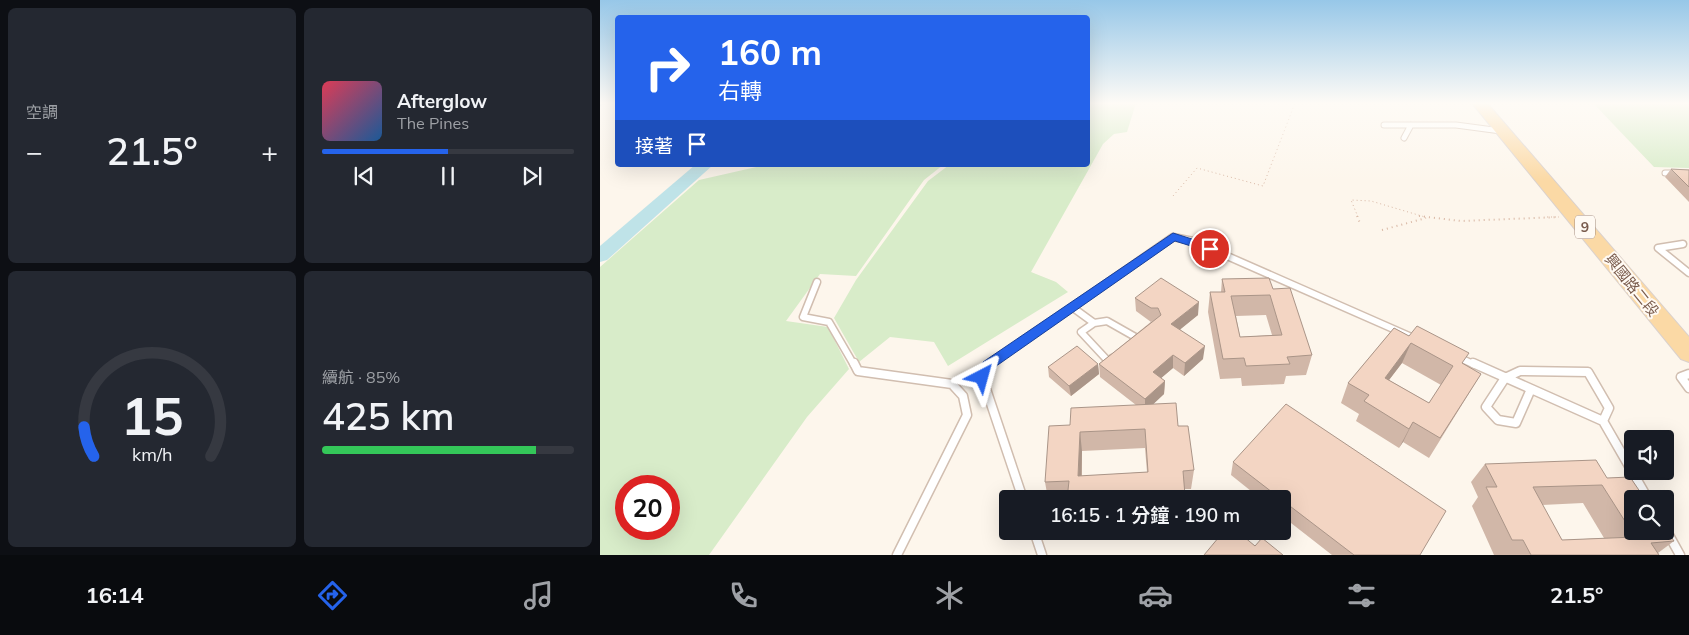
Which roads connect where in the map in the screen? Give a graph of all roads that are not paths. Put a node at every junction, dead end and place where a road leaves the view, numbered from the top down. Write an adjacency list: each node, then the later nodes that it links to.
1 (1409, 129): 5 (lane)
2 (1486, 129): 4 (lane)
3 (1508, 129): 13 (main road, 興國路二段 / 9)
4 (1502, 131): 16 (main road, 興國路二段 / 9)
5 (1404, 138)
6 (1664, 173): 7 (lane)
7 (1689, 173)
8 (1683, 244): 9 (lane)
9 (1689, 273)
10 (817, 282): 28 (lane)
11 (1072, 307): 12 (lane); 14 (lane); 24 (lane)
12 (1094, 323): 15 (lane); 17 (lane)
13 (1689, 333)
14 (1426, 343)
15 (1130, 344)
16 (1689, 353)
17 (1115, 355)
18 (1452, 355): 20 (lane)
19 (1689, 374): 21 (lane)
20 (1505, 378): 22 (lane); 22 (lane); 23 (lane)
21 (1689, 388)
22 (1531, 389): 23 (lane)
23 (1603, 421): 25 (lane)
24 (1020, 490)
25 (1643, 490)
26 (1037, 540): 29 (lane)
27 (1672, 540): 30 (lane)
28 (897, 555)
29 (1042, 555)
30 (1680, 555)

